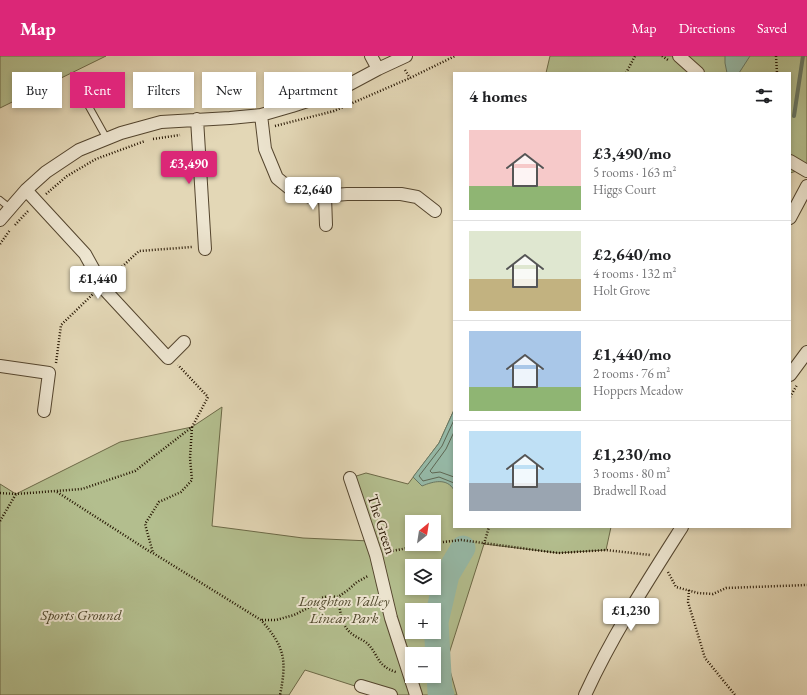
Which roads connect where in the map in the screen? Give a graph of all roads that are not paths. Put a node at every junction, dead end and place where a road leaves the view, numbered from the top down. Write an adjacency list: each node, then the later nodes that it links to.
1 (371, 56): 4 (street)
2 (406, 56): 4 (street)
3 (679, 56): 5 (street)
4 (378, 69): 7 (street)
5 (696, 71)
6 (90, 108): 9 (lane)
7 (261, 115): 8 (street); 14 (street)
8 (197, 119): 9 (street); 21 (street)
9 (107, 139): 13 (street)
10 (791, 162): 11 (street)
11 (807, 171)
12 (807, 186): 18 (street)
13 (26, 190): 16 (street); 22 (street)
14 (325, 196): 17 (street); 20 (street)
15 (0, 200): 16 (lane)
16 (10, 208): 19 (street)
17 (435, 211)
18 (791, 216)
19 (0, 220)
20 (326, 225)
21 (205, 249)
22 (184, 342)
23 (807, 352): 25 (street)
24 (0, 366): 26 (street)
25 (791, 374)
26 (44, 411)
27 (350, 478): 31 (street, The Green)
28 (681, 528): 32 (street)
29 (361, 686): 30 (street)
30 (391, 695)
31 (416, 695)
32 (585, 695)

